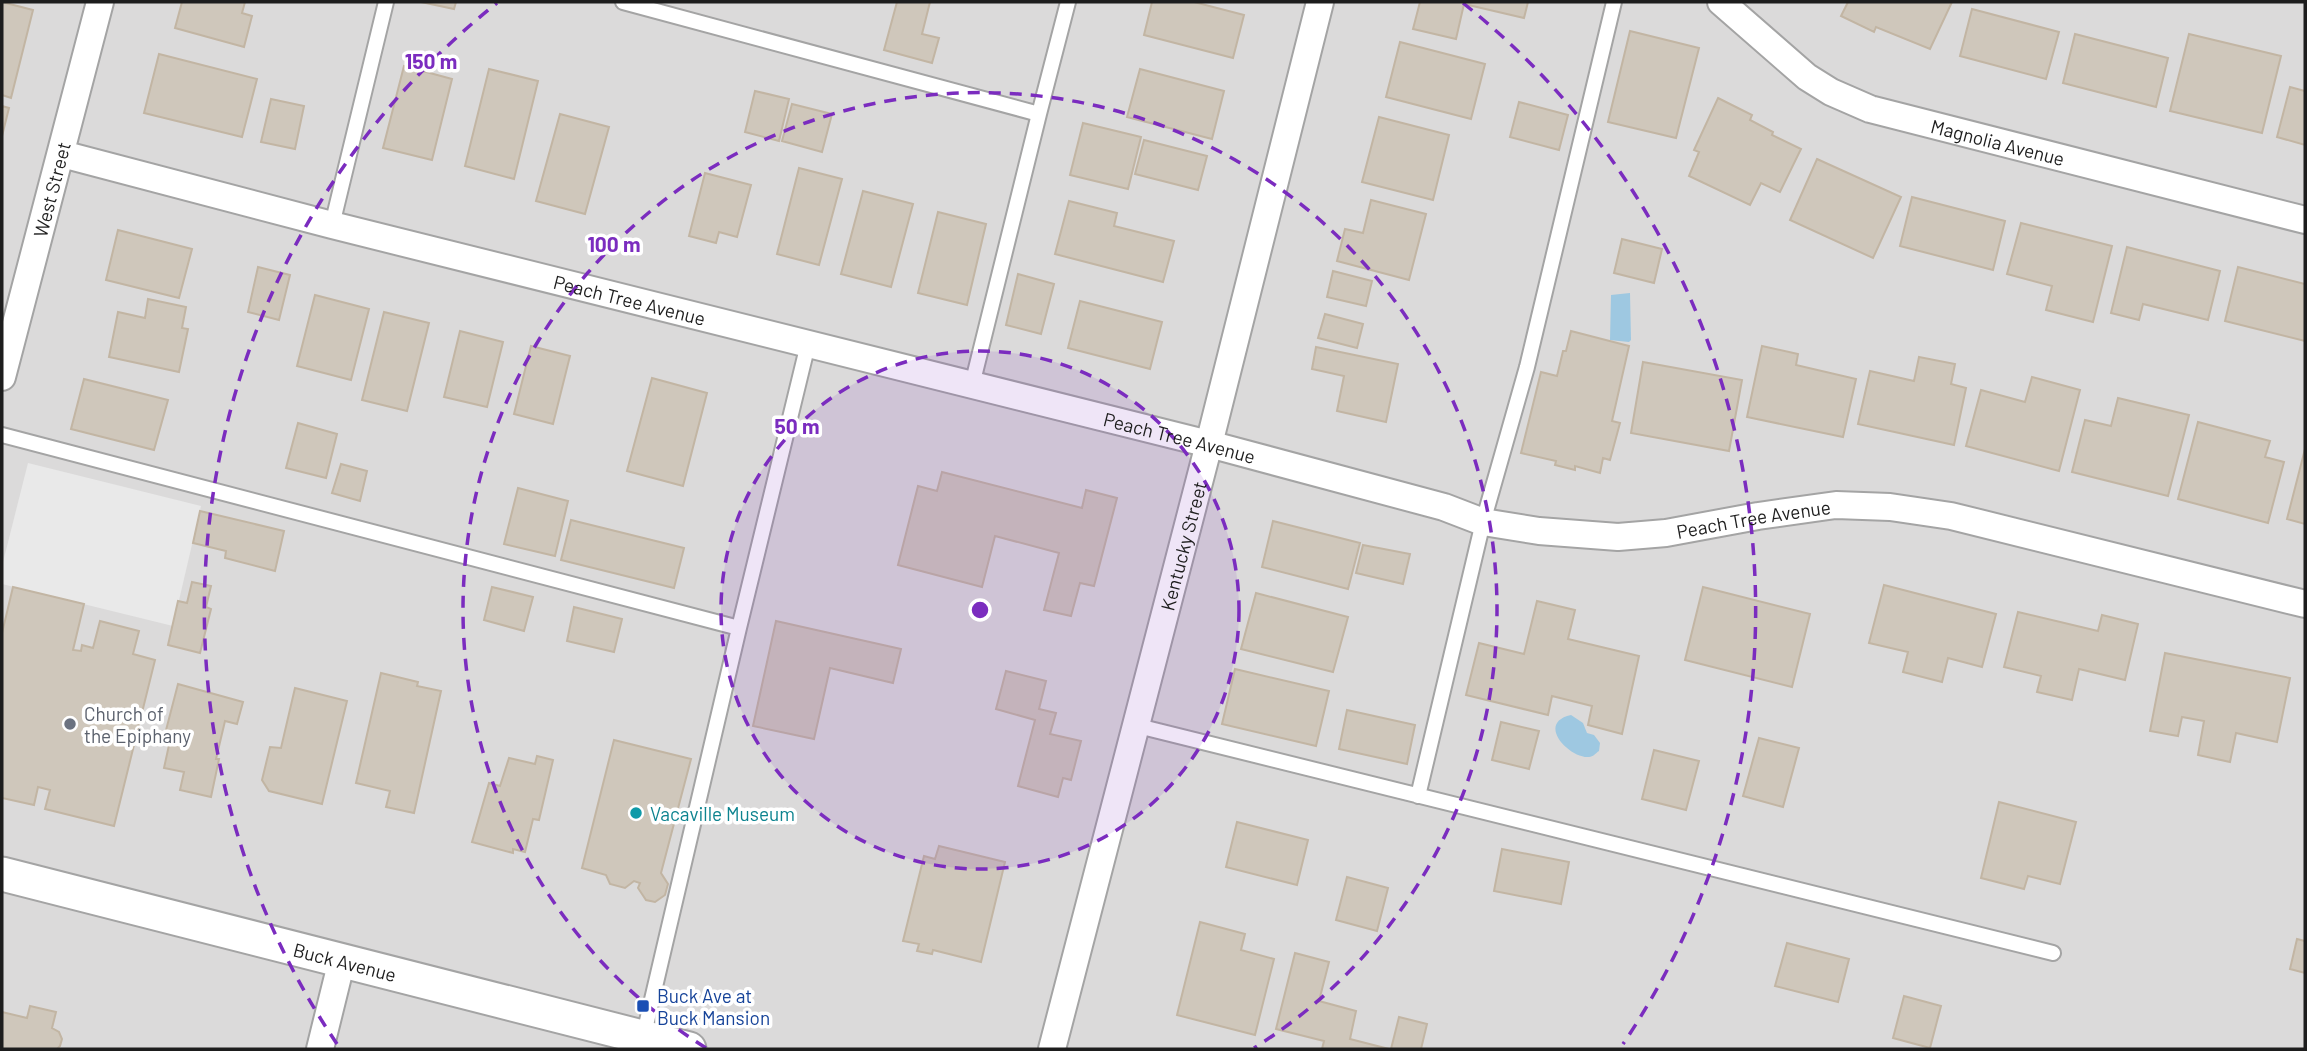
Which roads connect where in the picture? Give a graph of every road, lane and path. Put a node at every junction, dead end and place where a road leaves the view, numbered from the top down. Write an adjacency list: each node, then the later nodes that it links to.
1 (100, 2): 9 (street, West Street)
2 (386, 2): 11 (lane)
3 (623, 2): 8 (lane)
4 (1068, 2): 8 (lane)
5 (1320, 2): 16 (street, Kentucky Street)
6 (1614, 2): 17 (lane)
7 (1721, 2): 10 (street, Magnolia Avenue)
8 (1039, 114): 14 (lane)
9 (62, 154): 11 (street, Peach Tree Avenue); 13 (street, West Street)
10 (2305, 220)
11 (332, 225): 12 (street, Peach Tree Avenue)
12 (808, 344): 14 (street, Peach Tree Avenue); 19 (lane)
13 (2, 377)
14 (972, 386): 16 (street, Peach Tree Avenue)
15 (2, 435): 19 (lane)
16 (1209, 444): 17 (street, Peach Tree Avenue); 20 (street, Kentucky Street)
17 (1483, 522): 18 (street, Peach Tree Avenue); 21 (lane)
18 (2305, 604)
19 (739, 628): 25 (lane)
20 (1134, 725): 21 (lane); 28 (street, Kentucky Street)
21 (1418, 796): 23 (lane)
22 (2, 874): 24 (street, Buck Avenue)
23 (2053, 953)
24 (342, 960): 25 (street, Buck Avenue); 26 (street)
25 (643, 1038): 27 (street, Buck Avenue)
26 (320, 1049)
27 (689, 1049)
28 (1052, 1049)

